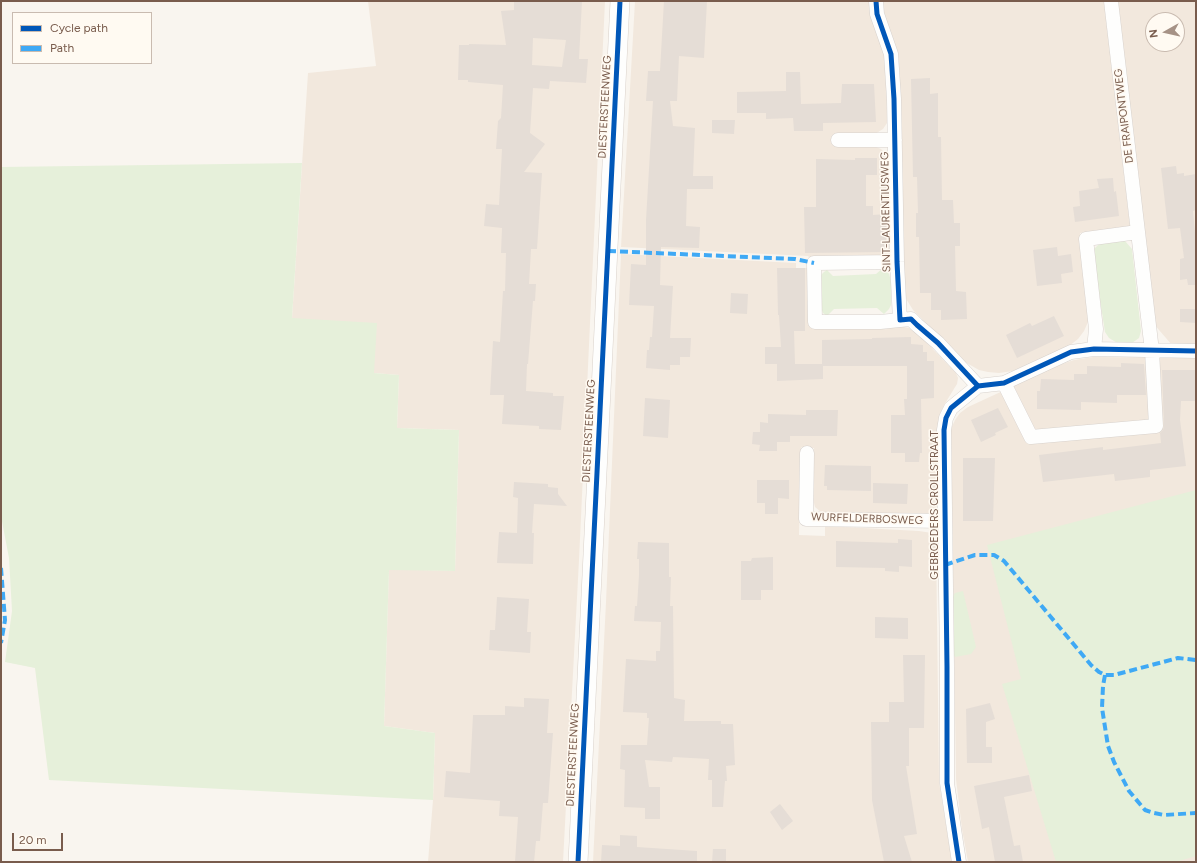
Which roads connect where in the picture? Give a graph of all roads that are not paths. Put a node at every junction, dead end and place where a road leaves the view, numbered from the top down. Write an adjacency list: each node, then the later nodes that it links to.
1 (620, 1): 16 (main road, DIESTERSTEENWEG)
2 (876, 1): 5 (street, SINT-LAURENTIUSWEG)
3 (1111, 1): 6 (street, DE FRAIPONTWEG)
4 (838, 140): 5 (street, SINT-LAURENTIUSWEG)
5 (895, 140): 7 (street, SINT-LAURENTIUSWEG)
6 (1138, 232): 9 (street); 10 (street, DE FRAIPONTWEG)
7 (897, 262): 8 (street, SINT-LAURENTIUSWEG); 8 (street, SINT-LAURENTIUSWEG)
8 (900, 320): 13 (street, SINT-LAURENTIUSWEG)
9 (1094, 349): 10 (street); 12 (street)
10 (1152, 351): 11 (street); 12 (street)
11 (1196, 351)
12 (1004, 383): 13 (street)
13 (978, 386): 15 (street, GEBROEDERS CROLLSTRAAT)
14 (807, 452): 15 (street, WURFELDERBOSWEG)
15 (944, 521): 17 (street, GEBROEDERS CROLLSTRAAT)
16 (578, 862)
17 (959, 862)

